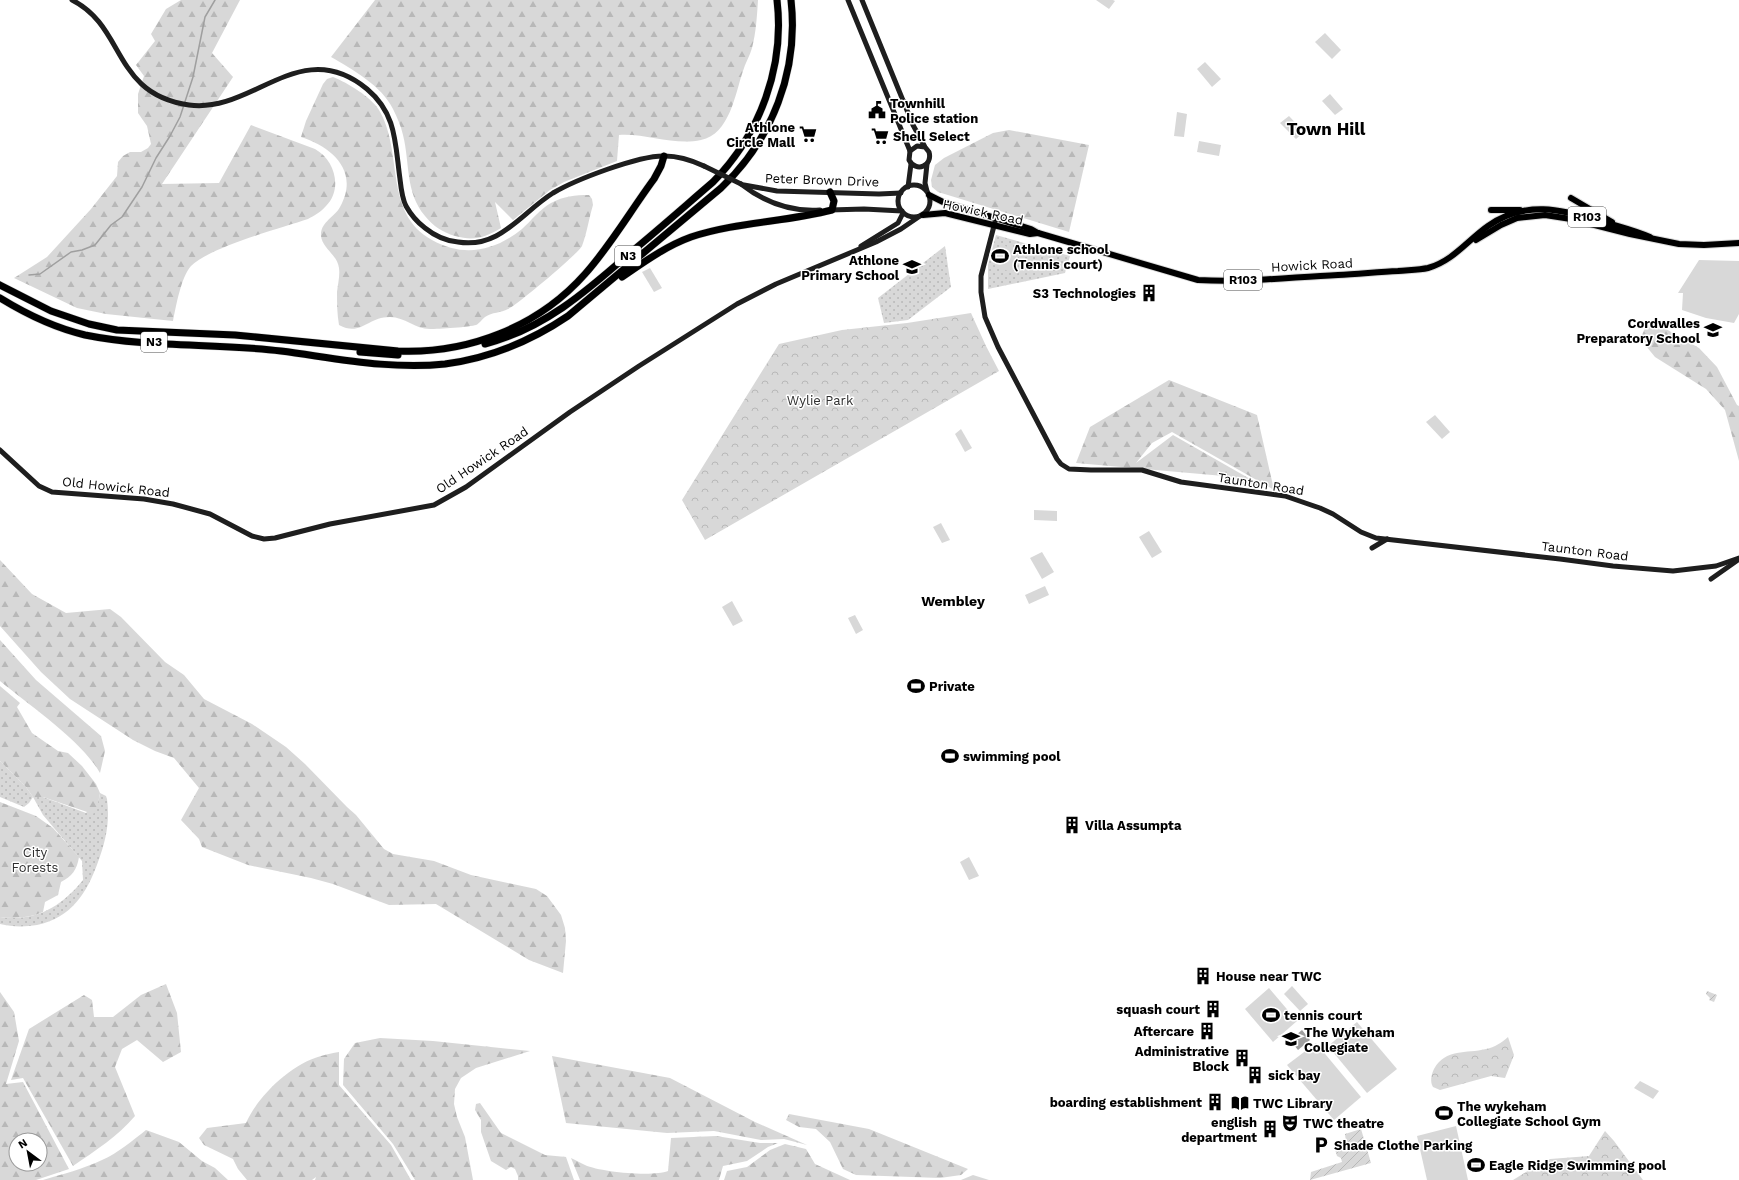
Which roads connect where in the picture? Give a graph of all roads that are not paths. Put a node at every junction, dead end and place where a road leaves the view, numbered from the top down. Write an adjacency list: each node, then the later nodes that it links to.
1 (72, 0): 10 (street, Peter Brown Drive)
2 (777, 0): 36 (highway, N3)
3 (790, 0): 35 (highway, N3)
4 (848, 0): 7 (street)
5 (862, 0): 6 (street)
6 (904, 101): 7 (street); 8 (street)
7 (892, 106): 9 (street)
8 (925, 147): 9 (street); 12 (street)
9 (910, 151): 11 (street)
10 (664, 156): 13 (street, Peter Brown Drive, bridge); 36 (highway)
11 (911, 164): 12 (street); 14 (street)
12 (927, 164): 17 (street)
13 (741, 184): 15 (street, Peter Brown Drive); 19 (street, Peter Brown Drive)
14 (908, 187): 16 (street); 17 (street, R103)
15 (830, 192): 16 (street, Peter Brown Drive); 19 (highway)
16 (901, 192): 22 (street)
17 (928, 193): 24 (street); 25 (main road, Howick Road / R103)
18 (1572, 198): 27 (main road)
19 (832, 210): 22 (street, Peter Brown Drive); 35 (highway)
20 (1491, 210): 21 (main road)
21 (1529, 210): 23 (main road, Howick Road / R103); 31 (main road, Howick Road / R103)
22 (903, 212): 24 (street, R103); 32 (street, Old Howick Road)
23 (1539, 212): 27 (main road, Howick Road / R103); 29 (main road, Howick Road / R103); 31 (main road, Howick Road / R103)
24 (921, 216): 26 (main road, Howick Road / R103); 32 (street, Old Howick Road)
25 (996, 218): 26 (street, Taunton Road); 28 (main road, Howick Road / R103)
26 (994, 224): 28 (main road, Howick Road / R103); 38 (street, Taunton Road)
27 (1620, 227): 29 (main road, Howick Road / R103)
28 (1038, 233): 31 (main road, Howick Road / R103)
29 (1650, 237): 30 (main road, Howick Road / R103)
30 (1739, 243)
31 (1468, 244)
32 (857, 249): 37 (street, Old Howick Road)
33 (0, 285): 36 (highway, N3)
34 (0, 298): 35 (highway, N3)
35 (582, 305)
36 (318, 345)
37 (0, 450)
38 (1387, 540): 39 (street); 40 (street, Taunton Road)
39 (1372, 548)
40 (1739, 558): 41 (street)
41 (1711, 579)

